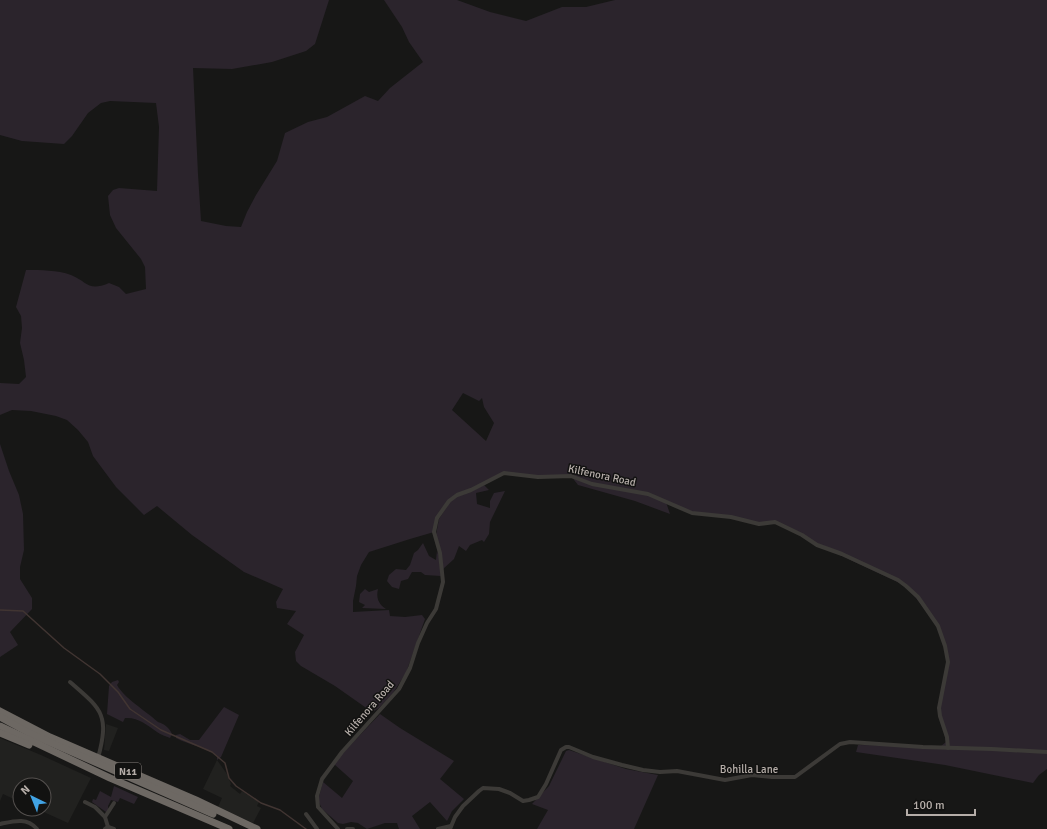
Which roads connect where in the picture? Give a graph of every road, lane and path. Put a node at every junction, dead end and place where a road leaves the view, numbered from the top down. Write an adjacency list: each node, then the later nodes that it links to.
1 (70, 682): 9 (street)
2 (0, 711): 9 (highway, N11)
3 (0, 717): 22 (highway, N11)
4 (0, 726): 7 (highway, N11)
5 (0, 733): 7 (highway, N11)
6 (948, 748): 8 (street, Bohilla Lane); 16 (street, Bohilla Lane); 25 (street, Kilfenora Road)
7 (54, 752): 15 (highway, N11)
8 (1047, 752)
9 (98, 758): 23 (highway, N11)
10 (85, 802): 13 (street)
11 (114, 803): 13 (street)
12 (306, 814): 24 (street)
13 (106, 817): 17 (street)
14 (0, 824): 18 (street)
15 (218, 824): 20 (highway, N11); 21 (highway, N11)
16 (450, 827): 28 (street)
17 (106, 828): 19 (street)
18 (37, 829)
19 (114, 829)
20 (226, 829)
21 (229, 829)
22 (246, 829)
23 (257, 829)
24 (317, 829)
25 (338, 829)
26 (347, 829): 27 (street)
27 (353, 829)
28 (438, 829)

